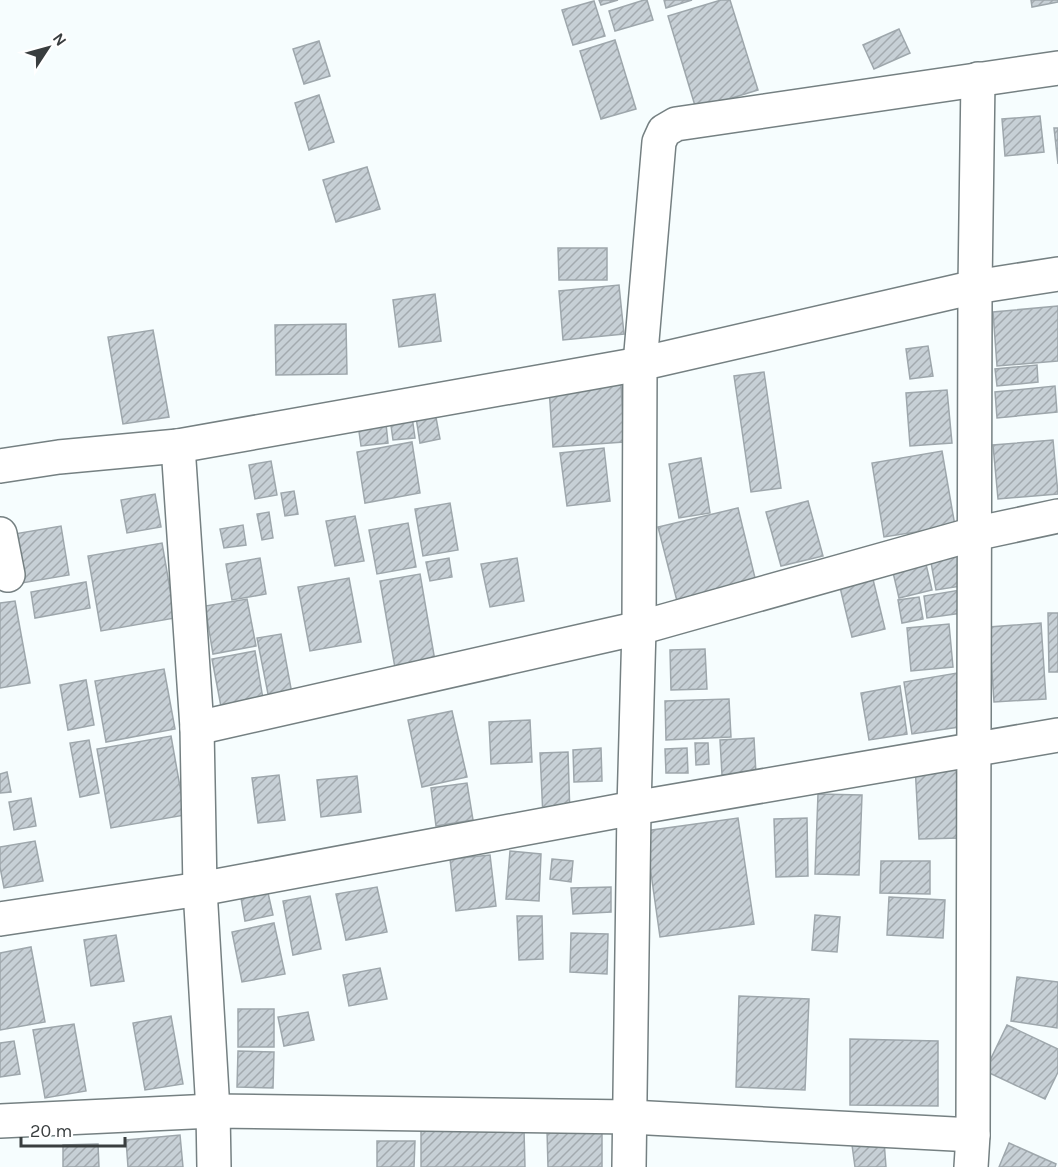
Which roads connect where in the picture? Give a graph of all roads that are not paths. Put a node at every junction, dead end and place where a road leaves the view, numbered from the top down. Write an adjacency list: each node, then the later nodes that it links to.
1 (1058, 68): 2 (street)
2 (978, 79): 4 (street); 5 (street)
3 (1058, 274): 4 (street)
4 (975, 287): 5 (street); 10 (street)
5 (640, 364): 6 (street); 12 (street)
6 (178, 446): 7 (street); 13 (street)
7 (0, 466)
8 (1058, 516): 10 (street)
9 (0, 534): 11 (street)
10 (974, 534): 12 (street); 15 (street)
11 (8, 575)
12 (639, 628): 13 (street); 16 (street)
13 (197, 728): 17 (street)
14 (1058, 735): 15 (street)
15 (974, 750): 16 (street); 22 (street)
16 (634, 808): 17 (street); 20 (street)
17 (200, 889): 18 (street); 19 (street)
18 (0, 919)
19 (213, 1111): 20 (street); 21 (street); 23 (street)
20 (630, 1117): 22 (street); 24 (street)
21 (0, 1122)
22 (972, 1151)
23 (214, 1167)
24 (629, 1167)

